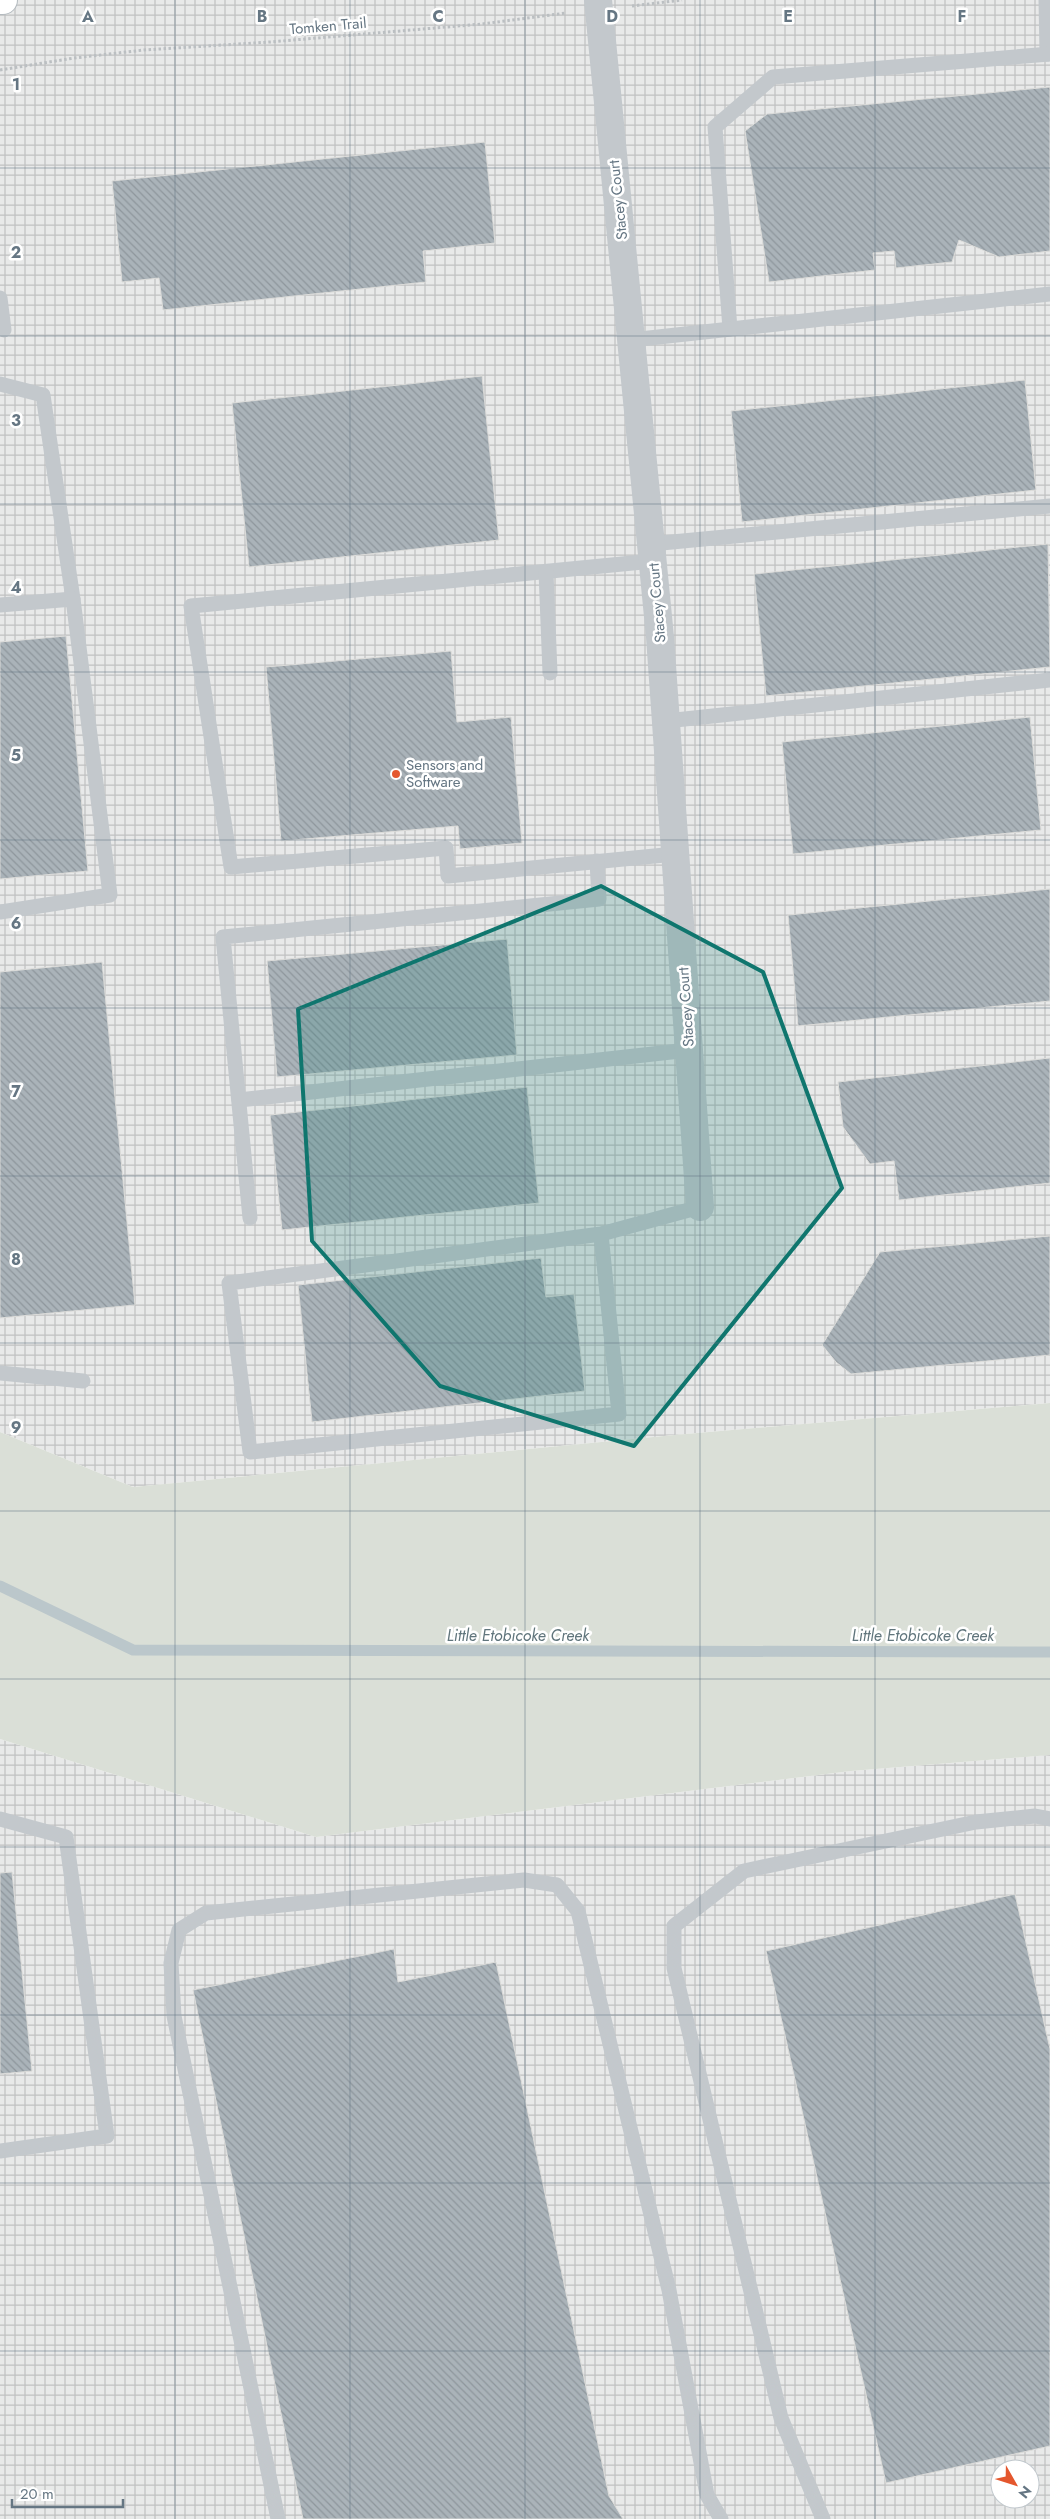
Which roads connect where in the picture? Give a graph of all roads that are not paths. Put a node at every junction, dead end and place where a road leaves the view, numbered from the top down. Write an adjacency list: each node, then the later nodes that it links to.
1 (598, 0): 8 (street, Stacey Court)
2 (1046, 0): 3 (lane)
3 (1048, 54): 6 (lane)
4 (1050, 294): 6 (lane)
5 (0, 298): 7 (lane)
6 (730, 329): 8 (lane)
7 (4, 330)
8 (631, 340): 11 (street, Stacey Court)
9 (0, 384): 13 (lane)
10 (1050, 506): 11 (lane)
11 (652, 553): 12 (lane); 17 (street, Stacey Court)
12 (546, 572): 15 (lane); 19 (lane)
13 (73, 599): 14 (lane); 20 (lane)
14 (0, 605)
15 (550, 673)
16 (1050, 680): 17 (lane)
17 (666, 721): 18 (street, Stacey Court)
18 (675, 854): 19 (lane); 21 (street, Stacey Court)
19 (597, 861): 22 (lane)
20 (0, 912)
21 (689, 1050): 22 (lane); 23 (street, Stacey Court)
22 (239, 1100): 24 (lane)
23 (700, 1207): 25 (lane)
24 (250, 1218)
25 (601, 1234): 25 (lane)
26 (0, 1373): 27 (lane)
27 (83, 1381)
28 (0, 1819): 30 (lane)
29 (1050, 1819): 33 (lane)
30 (0, 2151)
31 (278, 2519): 32 (lane)
32 (721, 2519)
33 (823, 2519)

